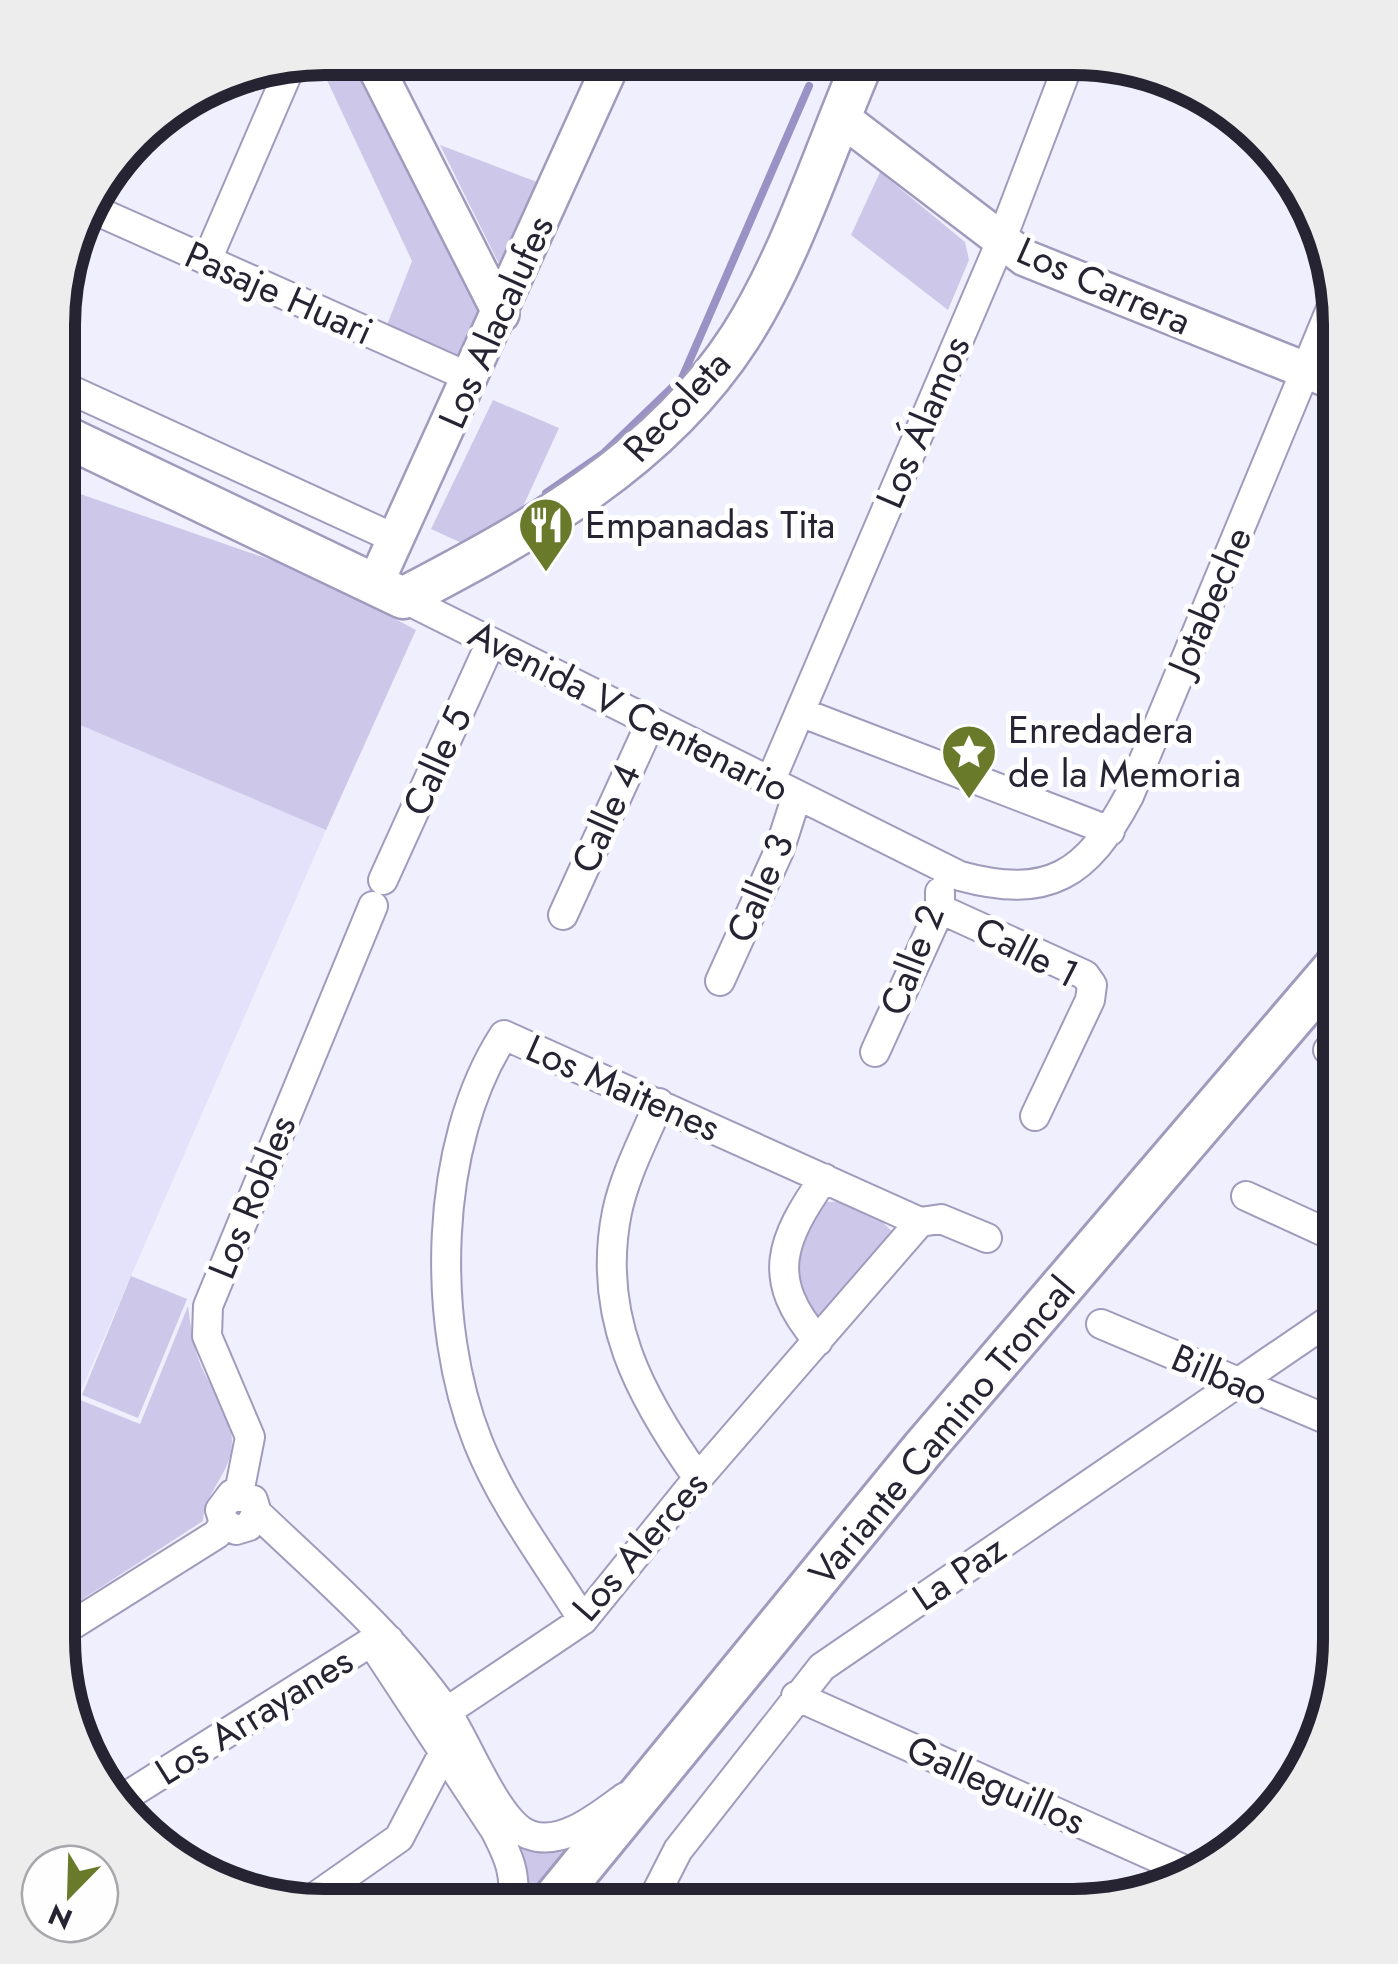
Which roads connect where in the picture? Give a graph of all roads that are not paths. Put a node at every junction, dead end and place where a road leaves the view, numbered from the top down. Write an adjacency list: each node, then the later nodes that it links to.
1 (857, 75): 6 (main road, Recoleta)
2 (1064, 75): 8 (street, Los Álamos)
3 (380, 76): 10 (street)
4 (606, 76): 10 (street, Los Alacalufes)
5 (285, 79): 9 (street)
6 (839, 116): 8 (street, Los Carrera); 20 (main road, Recoleta)
7 (101, 214): 9 (street, Pasaje Huari)
8 (1000, 240): 12 (street, Los Carrera); 22 (street, Los Álamos)
9 (207, 260): 14 (street, Pasaje Huari)
10 (500, 314): 14 (street, Los Alacalufes)
11 (1323, 329): 12 (street, Jotabeche)
12 (1306, 370): 13 (street, Los Carrera); 26 (street, Jotabeche)
13 (1323, 377)
14 (471, 378): 18 (street, Los Alacalufes)
15 (75, 392): 18 (street)
16 (75, 441): 19 (main road, Avenida V Centenario)
17 (75, 467): 19 (main road, Avenida V Centenario)
18 (396, 539): 20 (street, Los Alacalufes)
19 (320, 557): 20 (main road, Avenida V Centenario)
20 (389, 591): 21 (street, Avenida V Centenario)
21 (492, 642): 23 (street, Avenida V Centenario); 28 (street, Calle 5)
22 (800, 712): 24 (street, Los Álamos); 26 (street)
23 (651, 722): 24 (street, Avenida V Centenario); 30 (street, Calle 4)
24 (770, 782): 25 (street, Avenida V Centenario)
25 (797, 795): 27 (street, Avenida V Centenario); 31 (street, Calle 3)
26 (1110, 831): 27 (street, Jotabeche)
27 (938, 866): 29 (street, Calle 2)
28 (378, 893): 47 (street, Los Robles)
29 (940, 909): 33 (street, Calle 2); 35 (street, Calle 1)
30 (563, 915)
31 (720, 981)
32 (1323, 982): 54 (main road, Variante Camino Troncal)
33 (875, 1052)
34 (659, 1104): 36 (street, Los Maitenes); 46 (street); 48 (street, Los Maitenes)
35 (1035, 1116)
36 (824, 1178): 38 (street, Los Maitenes); 43 (street)
37 (1246, 1196): 39 (street)
38 (920, 1222): 40 (street, Los Maitenes); 43 (street, Los Alerces)
39 (1322, 1231)
40 (987, 1238)
41 (1101, 1324): 44 (street, Bilbao)
42 (1322, 1325): 44 (street, La Paz)
43 (818, 1341): 46 (street, Los Alerces)
44 (1238, 1383): 45 (street, Bilbao); 51 (street, La Paz)
45 (1322, 1418)
46 (698, 1478): 48 (street, Los Alerces)
47 (241, 1514): 49 (street); 50 (street)
48 (582, 1620): 52 (street, Los Alerces)
49 (75, 1623)
50 (380, 1641): 52 (street); 53 (street); 55 (street, Los Arrayanes)
51 (796, 1696): 57 (street, Galleguillos); 61 (street, La Paz)
52 (446, 1712): 53 (street); 56 (street)
53 (445, 1750): 56 (street); 58 (street)
54 (660, 1771): 56 (street); 60 (main road, Variante Camino Troncal)
55 (130, 1794)
56 (503, 1827): 59 (street)
57 (1176, 1866)
58 (326, 1889)
59 (515, 1889)
60 (563, 1889)
61 (658, 1889)

